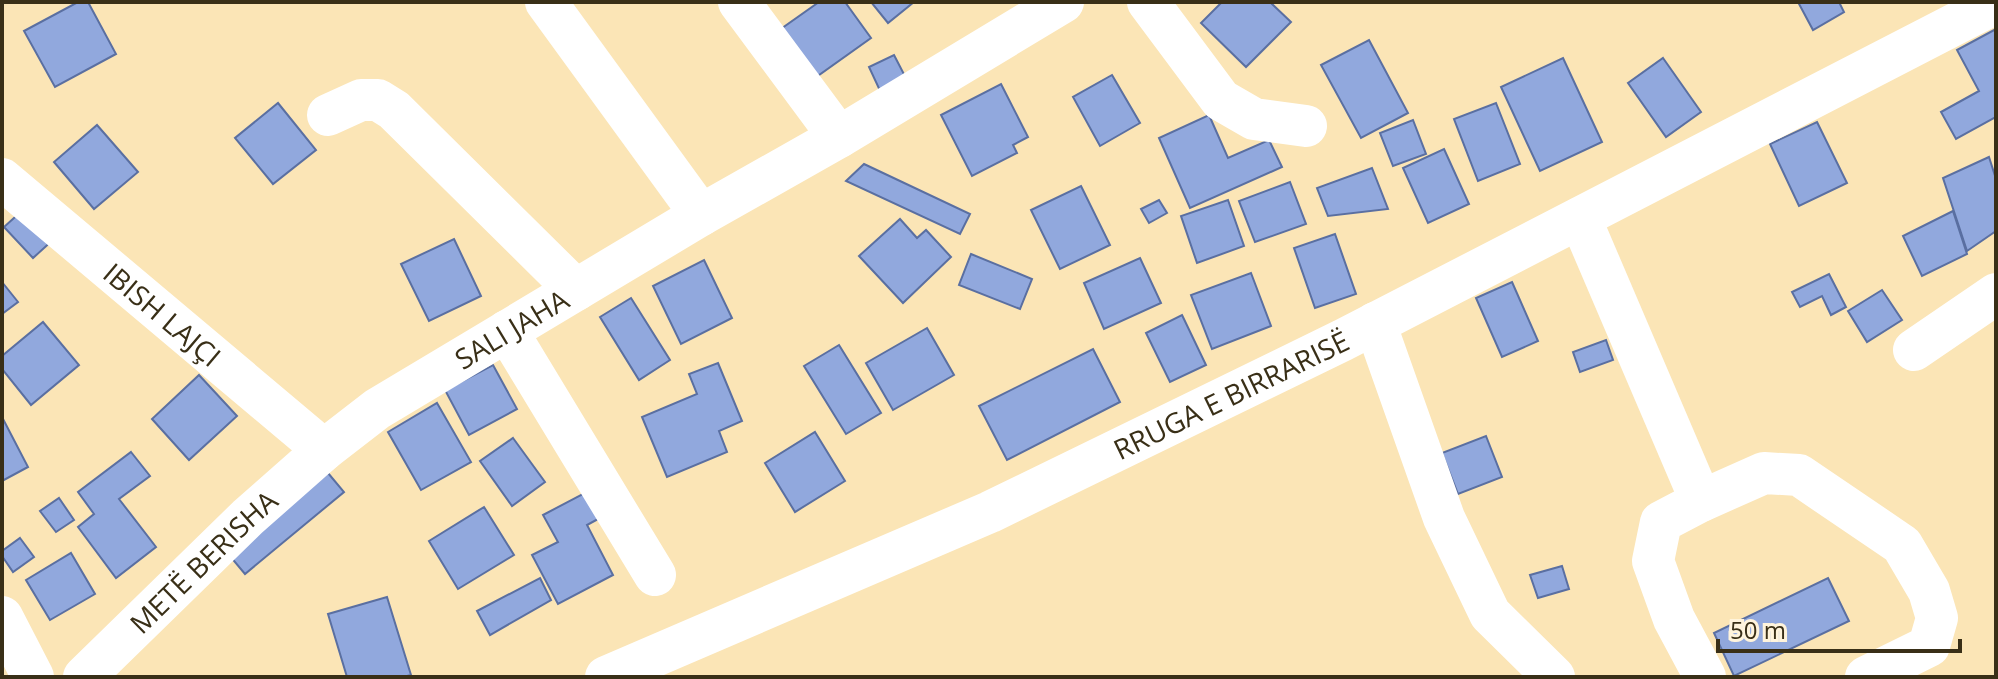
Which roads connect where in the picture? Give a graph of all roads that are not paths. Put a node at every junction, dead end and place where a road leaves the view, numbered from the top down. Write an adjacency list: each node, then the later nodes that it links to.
1 (546, 2): 12 (street)
2 (739, 2): 10 (street)
3 (1063, 2): 10 (street, SALI JAHA)
4 (1148, 2): 9 (street)
5 (1940, 2): 7 (street, RRUGA E BIRRARISË)
6 (1996, 3): 7 (street, RRUGA E BIRRARISË)
7 (1843, 82): 13 (street, RRUGA E BIRRARISË)
8 (328, 115): 14 (street)
9 (1306, 126)
10 (839, 137): 12 (street, SALI JAHA)
11 (2, 179): 19 (street, IBISH LAJÇI)
12 (701, 215): 14 (street, SALI JAHA)
13 (1580, 218): 16 (street, RRUGA E BIRRARISË); 20 (street)
14 (576, 290): 17 (street, SALI JAHA)
15 (1996, 294): 18 (street)
16 (1375, 323): 25 (street, RRUGA E BIRRARISË); 26 (street)
17 (507, 331): 19 (street, SALI JAHA); 21 (street)
18 (1914, 350)
19 (324, 450): 24 (street, METË BERISHA)
20 (1701, 501): 27 (street); 28 (street)
21 (655, 575)
22 (2, 617): 23 (street)
23 (33, 677)
24 (84, 677)
25 (606, 677)
26 (1554, 677)
27 (1705, 677)
28 (1866, 677)

